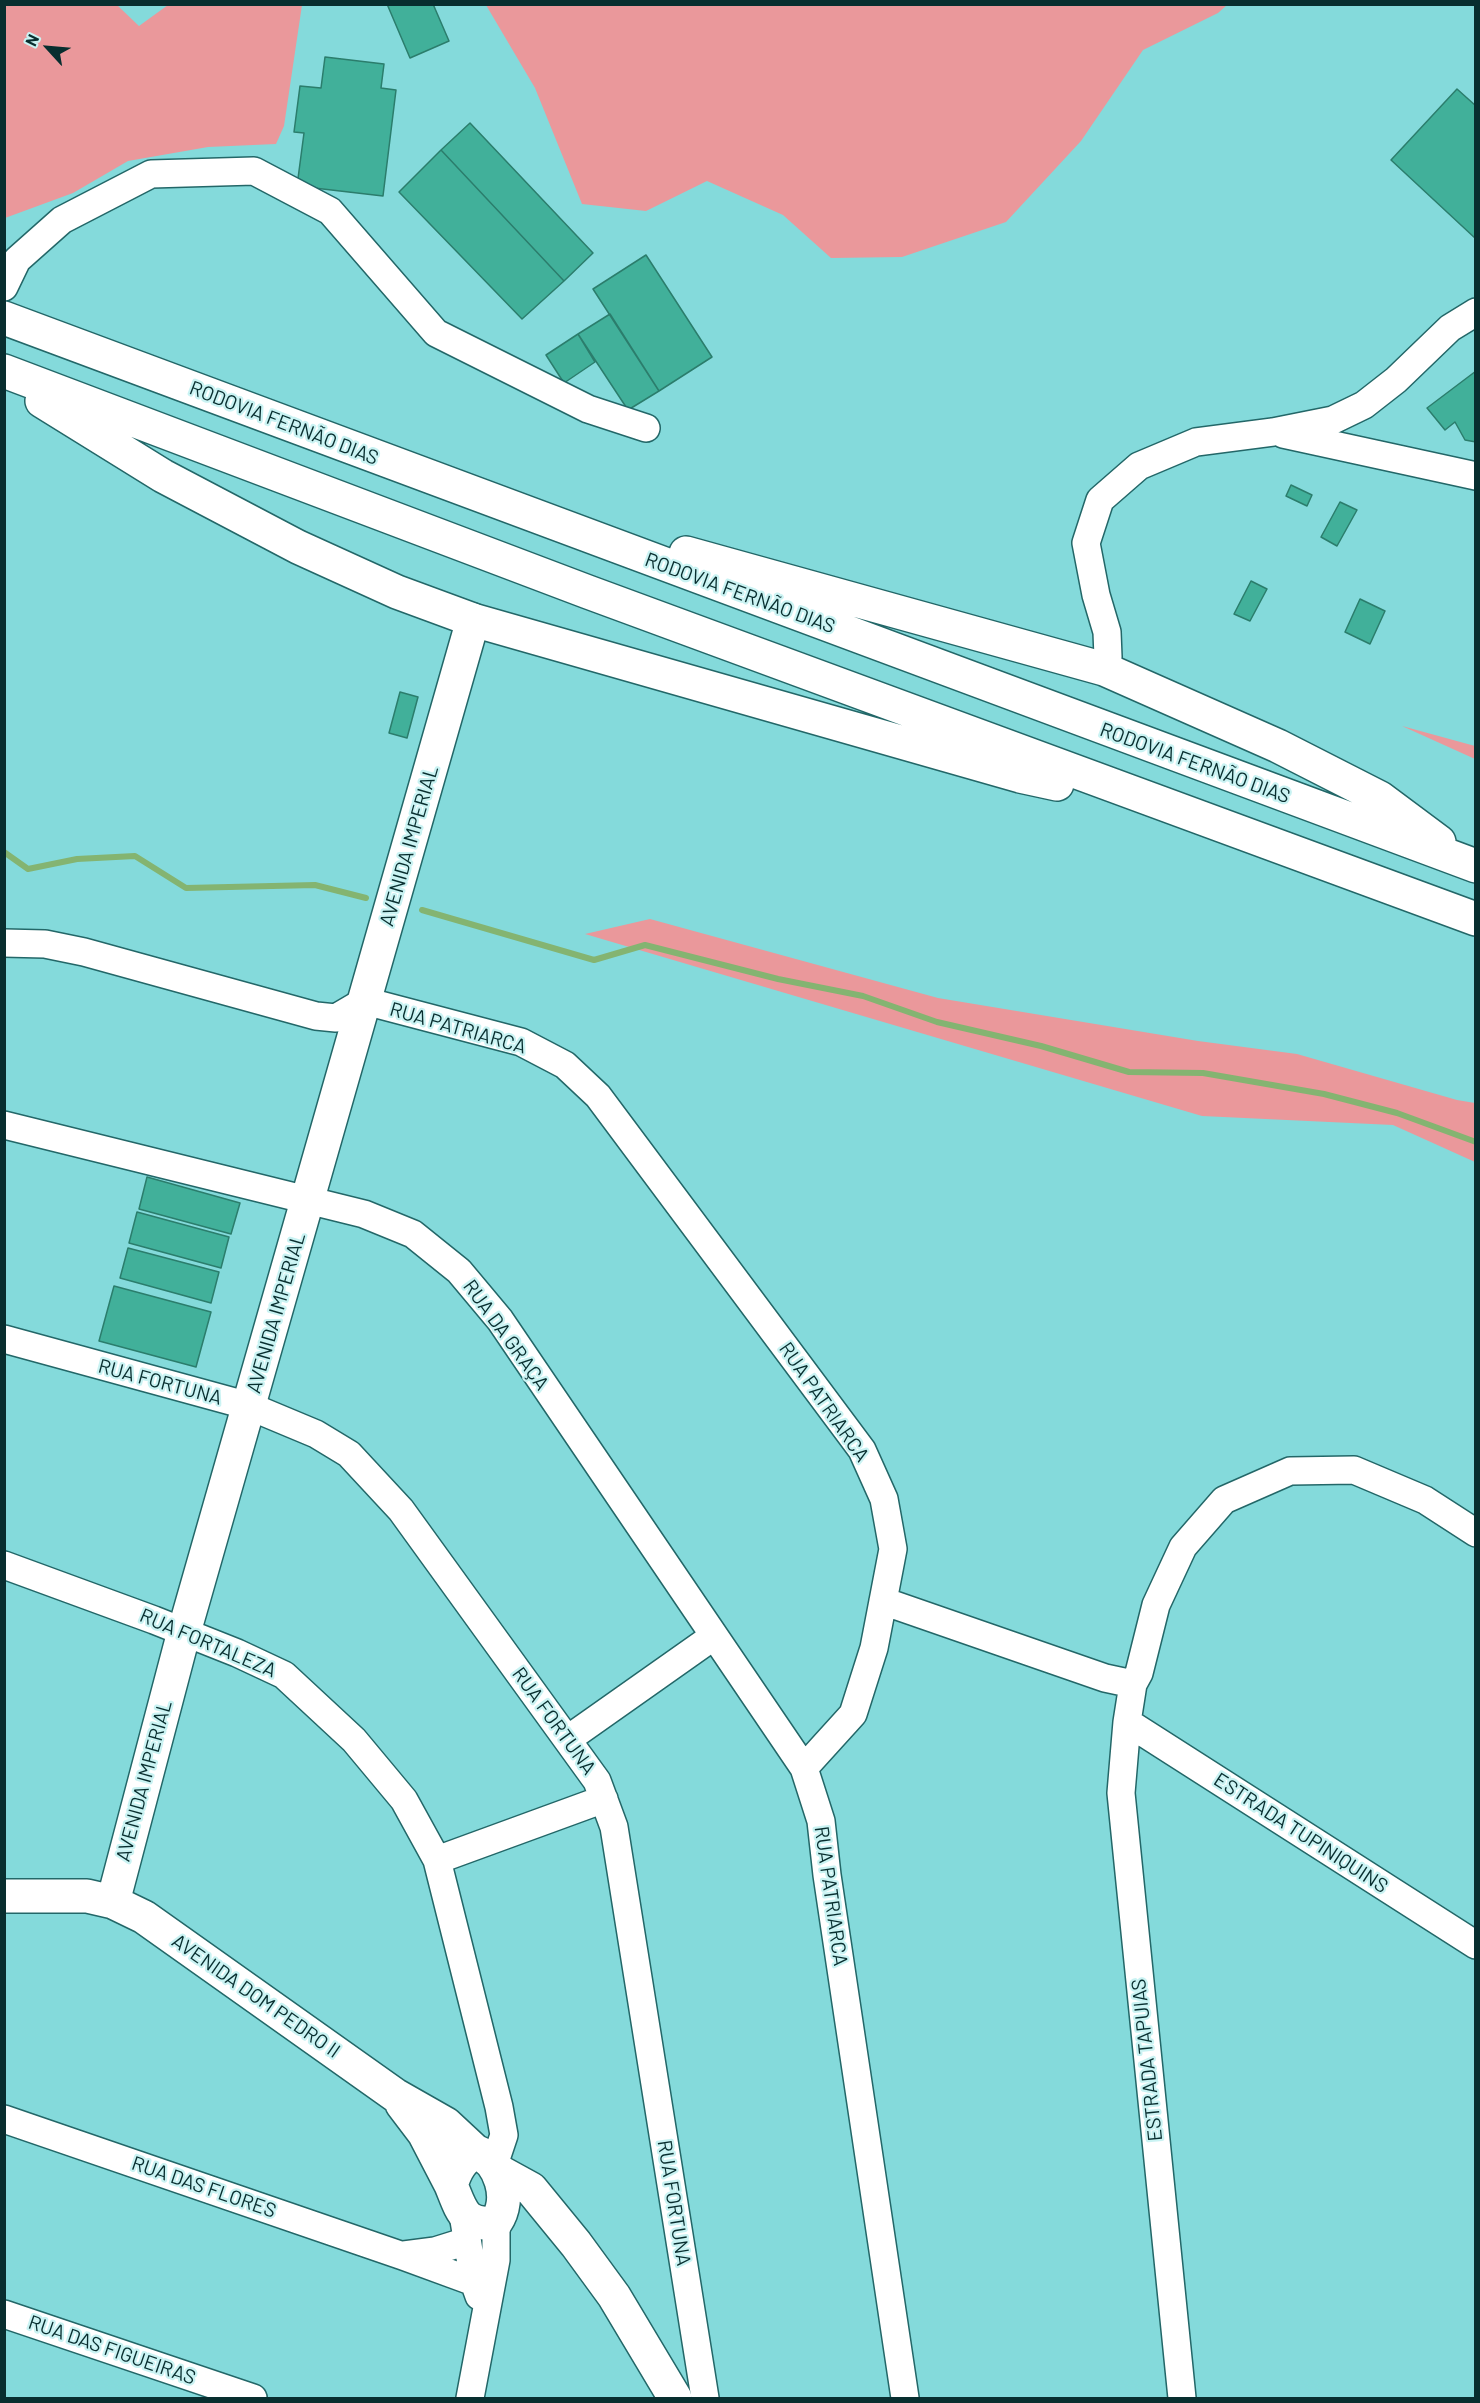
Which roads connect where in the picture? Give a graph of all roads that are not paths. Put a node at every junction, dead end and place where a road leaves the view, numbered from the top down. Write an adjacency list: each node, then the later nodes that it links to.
1 (4, 287): 6 (street)
2 (1476, 312): 7 (street)
3 (4, 318): 9 (main road, RODOVIA FERNÃO DIAS)
4 (4, 371): 12 (main road)
5 (4, 377): 10 (main road)
6 (646, 428)
7 (1273, 432): 8 (street); 11 (street)
8 (1476, 476)
9 (509, 508): 11 (main road); 13 (main road, RODOVIA FERNÃO DIAS)
10 (473, 620): 12 (main road); 16 (main road, AVENIDA IMPERIAL)
11 (1104, 669): 13 (main road)
12 (1169, 807): 14 (main road)
13 (1473, 865)
14 (1476, 919)
15 (4, 943): 16 (street, RUA PATRIARCA)
16 (365, 1001): 18 (main road, AVENIDA IMPERIAL); 23 (street, RUA PATRIARCA)
17 (4, 1125): 18 (street, RUA DA GRAÇA)
18 (308, 1201): 20 (main road, AVENIDA IMPERIAL); 25 (street, RUA DA GRAÇA)
19 (4, 1339): 20 (street, RUA FORTUNA)
20 (249, 1406): 24 (main road, AVENIDA IMPERIAL); 28 (street, RUA FORTUNA)
21 (1476, 1533): 26 (street, ESTRADA TAPUIAS)
22 (4, 1565): 24 (street, RUA FORTALEZA)
23 (883, 1601): 26 (street); 29 (street, RUA PATRIARCA)
24 (184, 1632): 31 (street, RUA FORTALEZA); 33 (main road, AVENIDA IMPERIAL)
25 (714, 1636): 28 (street); 29 (street, RUA DA GRAÇA)
26 (1133, 1684): 27 (street, ESTRADA TAPUIAS)
27 (1126, 1722): 34 (street, ESTRADA TUPINIQUINS); 50 (street, ESTRADA TAPUIAS)
28 (568, 1739): 30 (street, RUA FORTUNA)
29 (804, 1768): 49 (street, RUA PATRIARCA)
30 (604, 1799): 31 (street); 48 (street, RUA FORTUNA)
31 (437, 1860): 37 (street, RUA FORTALEZA)
32 (4, 1896): 33 (main road)
33 (112, 1902): 35 (main road, AVENIDA DOM PEDRO II)
34 (1476, 1945)
35 (395, 2095): 37 (main road, AVENIDA DOM PEDRO II); 38 (main road, AVENIDA DOM PEDRO II)
36 (4, 2119): 41 (street, RUA DAS FLORES)
37 (487, 2160): 38 (main road); 39 (main road); 40 (main road, AVENIDA DOM PEDRO II)
38 (460, 2213): 39 (main road); 41 (street, RUA DAS FLORES); 42 (street, AVENIDA DOM PEDRO II)
39 (498, 2219): 40 (main road); 43 (street)
40 (576, 2244): 47 (main road, AVENIDA DOM PEDRO II)
41 (403, 2256): 42 (street, RUA DAS FLORES)
42 (474, 2282): 43 (street, AVENIDA DOM PEDRO II)
43 (485, 2311): 46 (street)
44 (4, 2314): 45 (street, RUA DAS FIGUEIRAS)
45 (253, 2398)
46 (470, 2398)
47 (675, 2398)
48 (705, 2398)
49 (905, 2398)
50 (1182, 2398)

